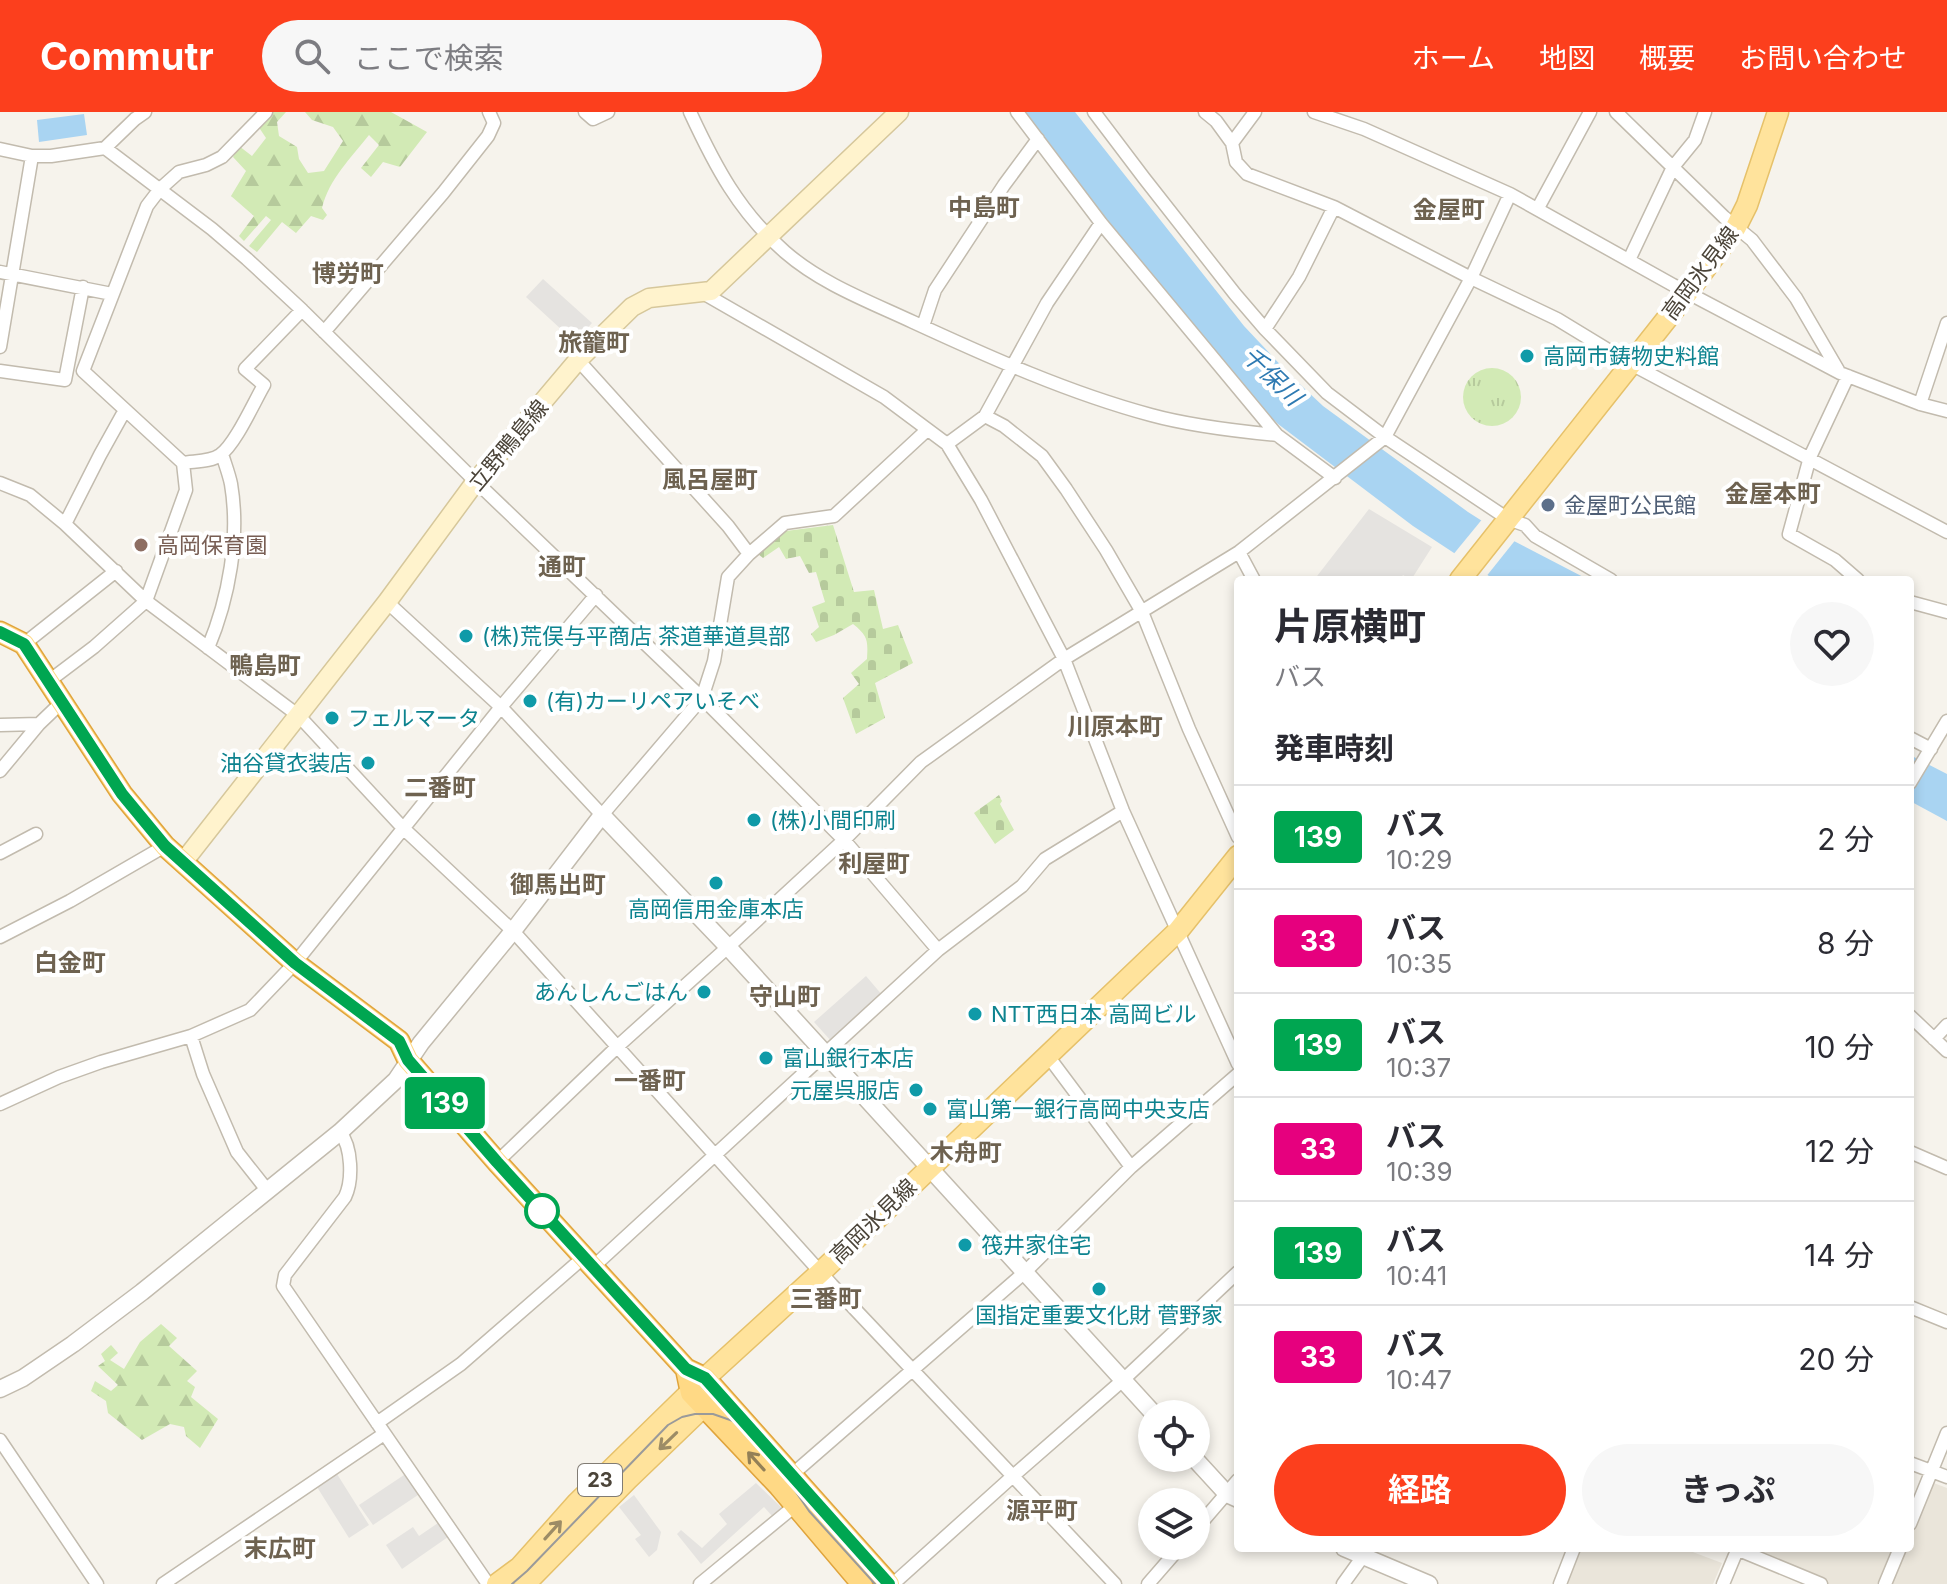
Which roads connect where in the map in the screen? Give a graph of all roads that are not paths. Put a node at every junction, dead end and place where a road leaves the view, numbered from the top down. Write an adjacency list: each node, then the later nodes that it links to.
1 (266, 112): 23 (street)
2 (489, 112): 41 (street)
3 (585, 112): 4 (street)
4 (608, 112)
5 (690, 112): 29 (street)
6 (899, 112): 29 (main road)
7 (1017, 112): 17 (street)
8 (1094, 112): 40 (street)
9 (1205, 112): 18 (street)
10 (1255, 112): 18 (street)
11 (1314, 112): 24 (street)
12 (1590, 112): 26 (street)
13 (1616, 112): 22 (street)
14 (1705, 112): 22 (street)
15 (1778, 112): 28 (main road, 高岡氷見線)
16 (138, 114): 19 (street)
17 (1038, 139): 27 (street); 39 (street)
18 (1232, 143): 25 (street)
19 (105, 148): 21 (street); 23 (street)
20 (0, 149): 21 (street)
21 (32, 156): 31 (street)
22 (1673, 167): 28 (street); 30 (street)
23 (160, 189): 36 (street); 37 (street)
24 (1510, 194): 26 (street); 32 (street)
25 (1334, 207): 32 (street); 40 (street)
26 (1538, 208): 30 (street)
27 (1101, 223): 45 (street); 53 (street)
28 (1736, 227): 34 (main road, 高岡氷見線); 47 (street)
29 (768, 236): 35 (main road); 39 (street)
30 (1629, 260): 34 (street)
31 (6, 273): 33 (street); 42 (street)
32 (1471, 278): 44 (street); 54 (street)
33 (83, 287): 36 (street); 46 (street)
34 (1688, 292): 44 (main road, 高岡氷見線); 47 (street)
35 (703, 293): 43 (main road, 立野鴨島線); 52 (street)
36 (112, 294): 49 (street)
37 (302, 310): 41 (street); 56 (street)
38 (1947, 323): 48 (street)
39 (923, 326): 45 (street)
40 (1265, 329): 54 (street)
41 (324, 332): 60 (street)
42 (0, 347)
43 (578, 360): 60 (main road, 立野鴨島線); 66 (street)
44 (1631, 364): 57 (street); 62 (main road, 高岡氷見線)
45 (1012, 365): 51 (street); 53 (street)
46 (0, 371)
47 (1844, 374): 48 (street); 57 (street)
48 (1920, 404): 50 (street)
49 (125, 410): 58 (street); 63 (street)
50 (1947, 411)
51 (985, 416): 55 (street); 76 (street)
52 (927, 430): 55 (street); 66 (street)
53 (1277, 435): 59 (street)
54 (1383, 439): 59 (street); 62 (street)
55 (947, 444): 81 (street)
56 (222, 454): 58 (street); 80 (street)
57 (1810, 457): 64 (street); 71 (street)
58 (183, 463): 73 (street)
59 (1337, 477): 65 (street)
60 (476, 481): 72 (street); 74 (main road, 立野鴨島線)
61 (0, 483): 63 (street)
62 (1504, 523): 69 (main road, 高岡氷見線); 70 (street)
63 (65, 524): 67 (street)
64 (1947, 532)
65 (1239, 552): 68 (street); 76 (street)
66 (749, 554): 83 (street)
67 (116, 571): 73 (street); 79 (street)
68 (1252, 576)
69 (1466, 576)
70 (1604, 576)
71 (1853, 576)
72 (596, 595): 83 (street); 85 (street)
73 (146, 601): 80 (street); 82 (street)
74 (387, 602): 85 (street); 86 (main road, 立野鴨島線)
75 (1914, 603): 77 (street)
76 (1142, 612): 81 (street); 97 (street)
77 (1947, 612)
78 (0, 632): 79 (highway)
79 (24, 644): 82 (highway)
80 (208, 648): 86 (street)
81 (1064, 659): 94 (street); 99 (street)
82 (49, 681): 84 (highway)
83 (702, 698): 95 (street); 99 (street)
84 (63, 701): 88 (street); 100 (highway)
85 (501, 707): 95 (street); 96 (street)
86 (299, 716): 96 (street); 102 (main road, 立野鴨島線)
87 (1947, 721): 91 (street)
88 (39, 724): 89 (street); 92 (street)
89 (0, 725)
90 (1914, 741): 91 (street)
91 (1929, 751): 93 (street)
92 (0, 771)
93 (1914, 776)
94 (1123, 811): 105 (street); 108 (street)
95 (602, 815): 104 (street); 107 (street)
96 (403, 828): 104 (street); 109 (street)
97 (1234, 828)
98 (36, 834): 101 (street)
99 (844, 840): 107 (street); 108 (street)
100 (165, 846): 102 (highway); 106 (street)
101 (0, 853)
102 (184, 861): 109 (highway)
103 (1234, 861): 105 (main road, 高岡氷見線)
104 (513, 931): 114 (street); 119 (street)
105 (1178, 931): 117 (street); 118 (main road, 高岡氷見線)
106 (0, 937)
107 (728, 947): 114 (street); 116 (street)
108 (938, 950): 116 (street)
109 (295, 963): 112 (street); 119 (highway)
110 (1914, 1020): 113 (street)
111 (1947, 1025): 113 (street)
112 (191, 1036): 121 (street); 129 (street)
113 (1934, 1039): 115 (street)
114 (618, 1046): 124 (street); 125 (street)
115 (1947, 1051)
116 (826, 1054): 124 (street); 126 (street)
117 (1234, 1055)
118 (1048, 1056): 126 (main road, 高岡氷見線); 127 (street)
119 (408, 1060): 122 (street); 125 (highway)
120 (1234, 1077): 127 (street)
121 (0, 1104)
122 (340, 1132): 129 (street); 141 (street)
123 (1914, 1154): 128 (street)
124 (715, 1155): 130 (street); 131 (street)
125 (497, 1162): 130 (highway)
126 (929, 1167): 131 (main road, 高岡氷見線); 132 (street)
127 (1131, 1167): 132 (street)
128 (1947, 1168)
129 (267, 1190): 138 (street)
130 (589, 1262): 139 (highway); 141 (street)
131 (821, 1272): 136 (street); 139 (main road, 高岡氷見線)
132 (1025, 1272): 136 (street); 137 (street)
133 (1234, 1276): 137 (street)
134 (1914, 1309): 135 (street)
135 (1947, 1322)
136 (913, 1370): 147 (street); 149 (street)
137 (1123, 1380): 140 (street); 147 (street)
138 (0, 1389)
139 (700, 1392): 149 (highway); 163 (main road, 23, one-way to 139); 164 (main road, 23, one-way to 164)
140 (1141, 1400)
141 (381, 1428): 161 (street); 162 (street)
142 (1947, 1433): 145 (street)
143 (0, 1440): 160 (street)
144 (1914, 1464): 145 (street)
145 (1932, 1471): 148 (street); 152 (street)
146 (1208, 1472): 150 (street)
147 (1013, 1476): 167 (street); 168 (street)
148 (1947, 1477)
149 (785, 1481): 151 (highway); 167 (highway)
150 (1232, 1496): 153 (street)
151 (796, 1505): 165 (street); 166 (highway)
152 (1914, 1514)
153 (1210, 1516)
154 (1366, 1552): 170 (street); 171 (street)
155 (1572, 1552): 172 (street)
156 (1735, 1552): 173 (street)
157 (1745, 1552): 174 (street)
158 (1898, 1552): 175 (street)
159 (1169, 1560): 169 (street)
160 (97, 1584)
161 (163, 1584)
162 (488, 1584)
163 (497, 1584)
164 (525, 1584)
165 (700, 1584)
166 (862, 1584)
167 (891, 1584)
168 (1115, 1584)
169 (1148, 1584)
170 (1343, 1584)
171 (1429, 1584)
172 (1560, 1584)
173 (1723, 1584)
174 (1821, 1584)
175 (1885, 1584)

